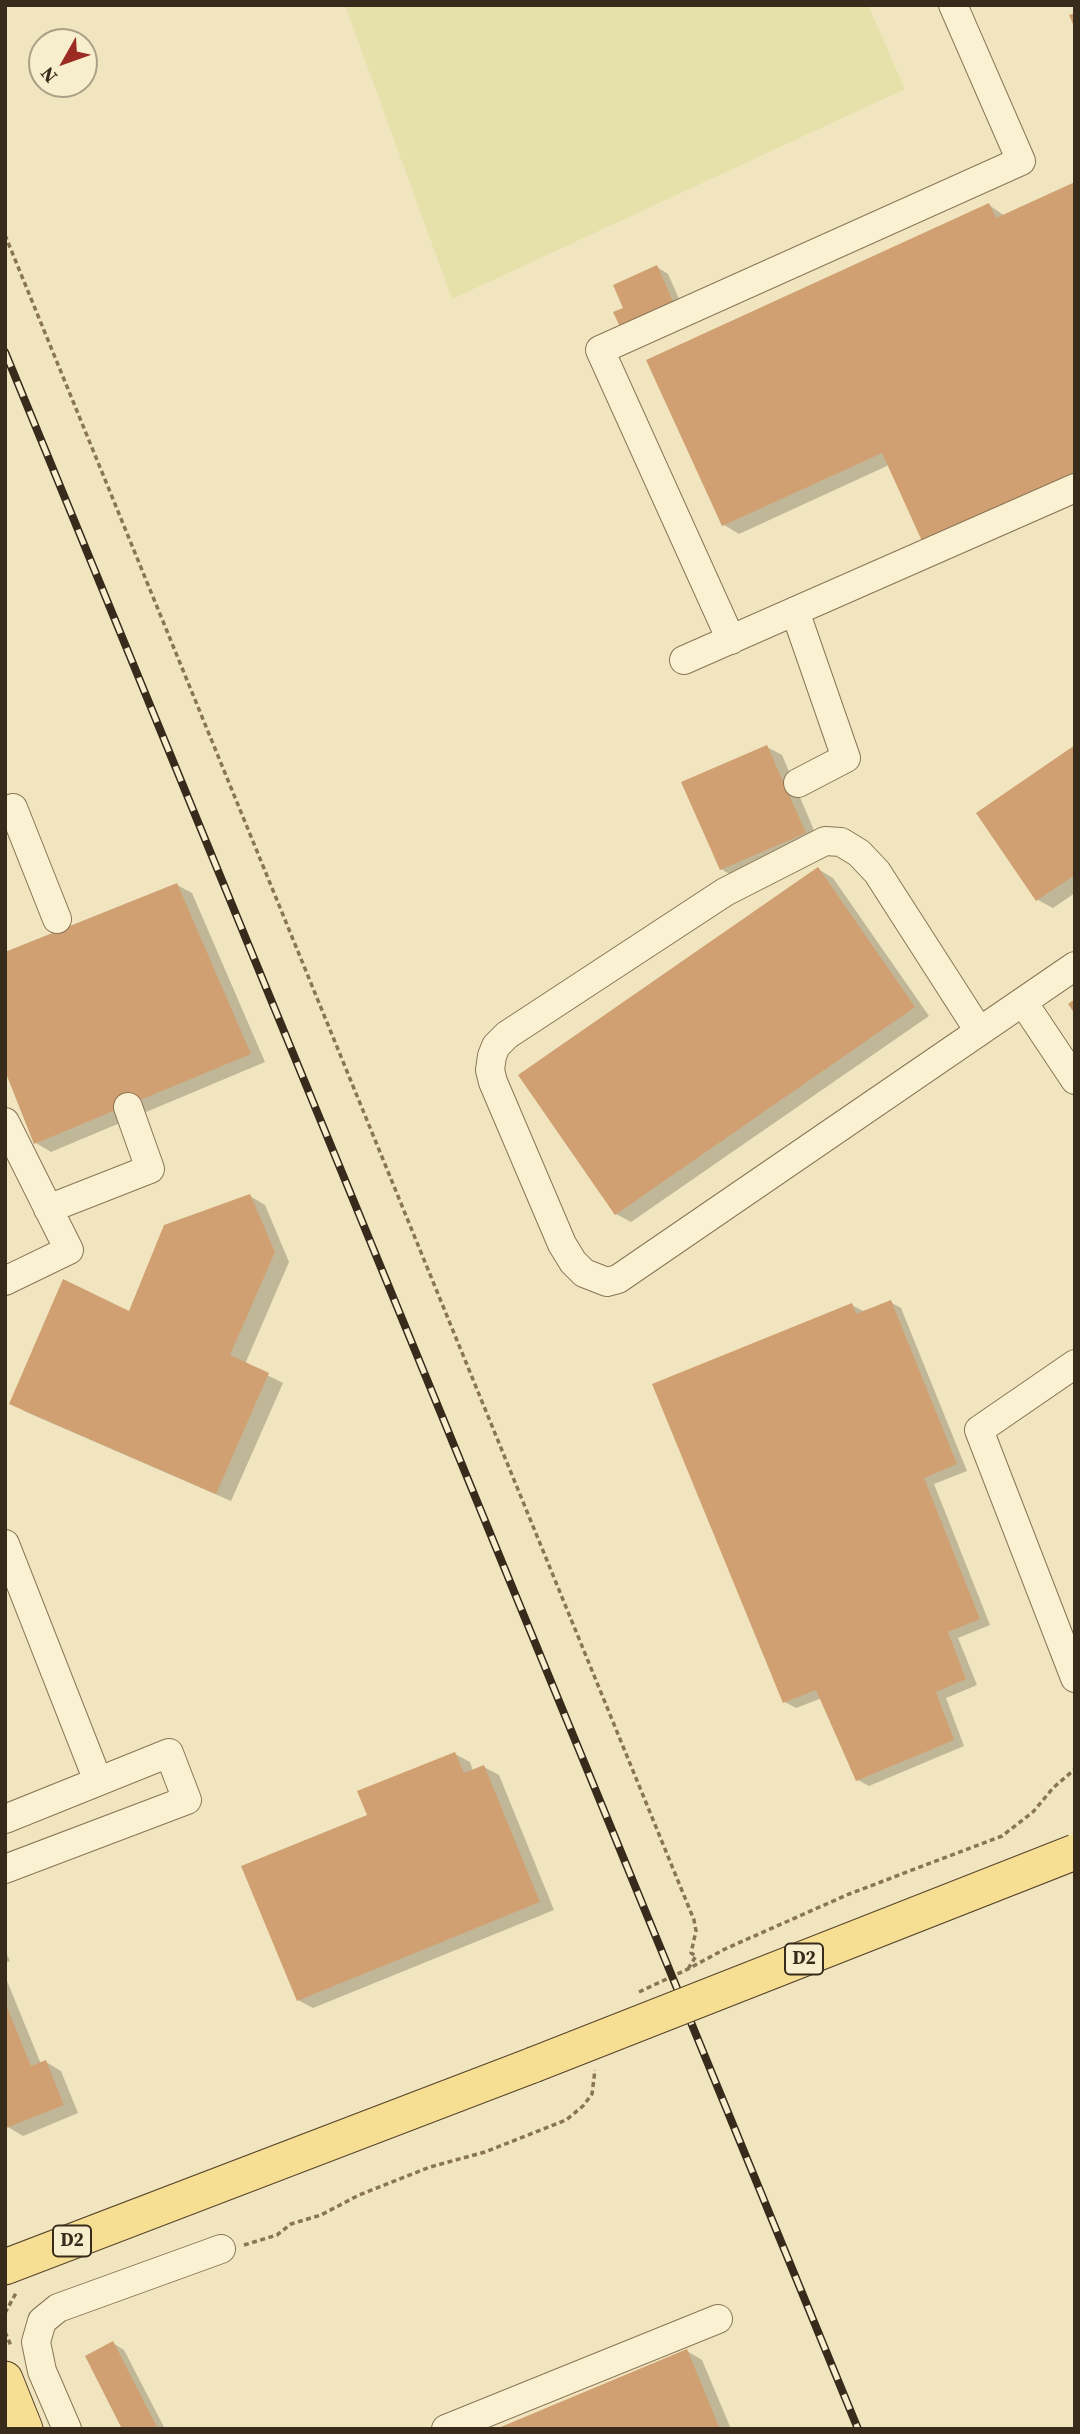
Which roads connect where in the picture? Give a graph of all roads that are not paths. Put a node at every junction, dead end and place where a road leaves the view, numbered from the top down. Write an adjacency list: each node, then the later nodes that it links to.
1 (953, 5): 4 (street)
2 (1075, 488): 3 (street)
3 (795, 611): 4 (street); 6 (street)
4 (731, 640): 5 (street)
5 (684, 660)
6 (798, 783)
7 (5, 811): 8 (street)
8 (57, 919)
9 (1075, 966): 10 (street)
10 (1023, 1002): 11 (street); 12 (street)
11 (979, 1031): 11 (street)
12 (1075, 1080)
13 (128, 1107): 15 (street)
14 (5, 1122): 15 (street)
15 (48, 1209): 16 (street)
16 (5, 1281)
17 (1075, 1364): 19 (street)
18 (5, 1544): 20 (street)
19 (1075, 1678)
20 (98, 1782): 21 (street); 23 (street)
21 (5, 1819)
22 (1075, 1853): 25 (main road, D2, bridge)
23 (5, 1869)
24 (221, 2249): 29 (street)
25 (11, 2279)
26 (718, 2319): 30 (street)
27 (5, 2379): 28 (main road)
28 (25, 2429)
29 (67, 2429)
30 (446, 2429)

